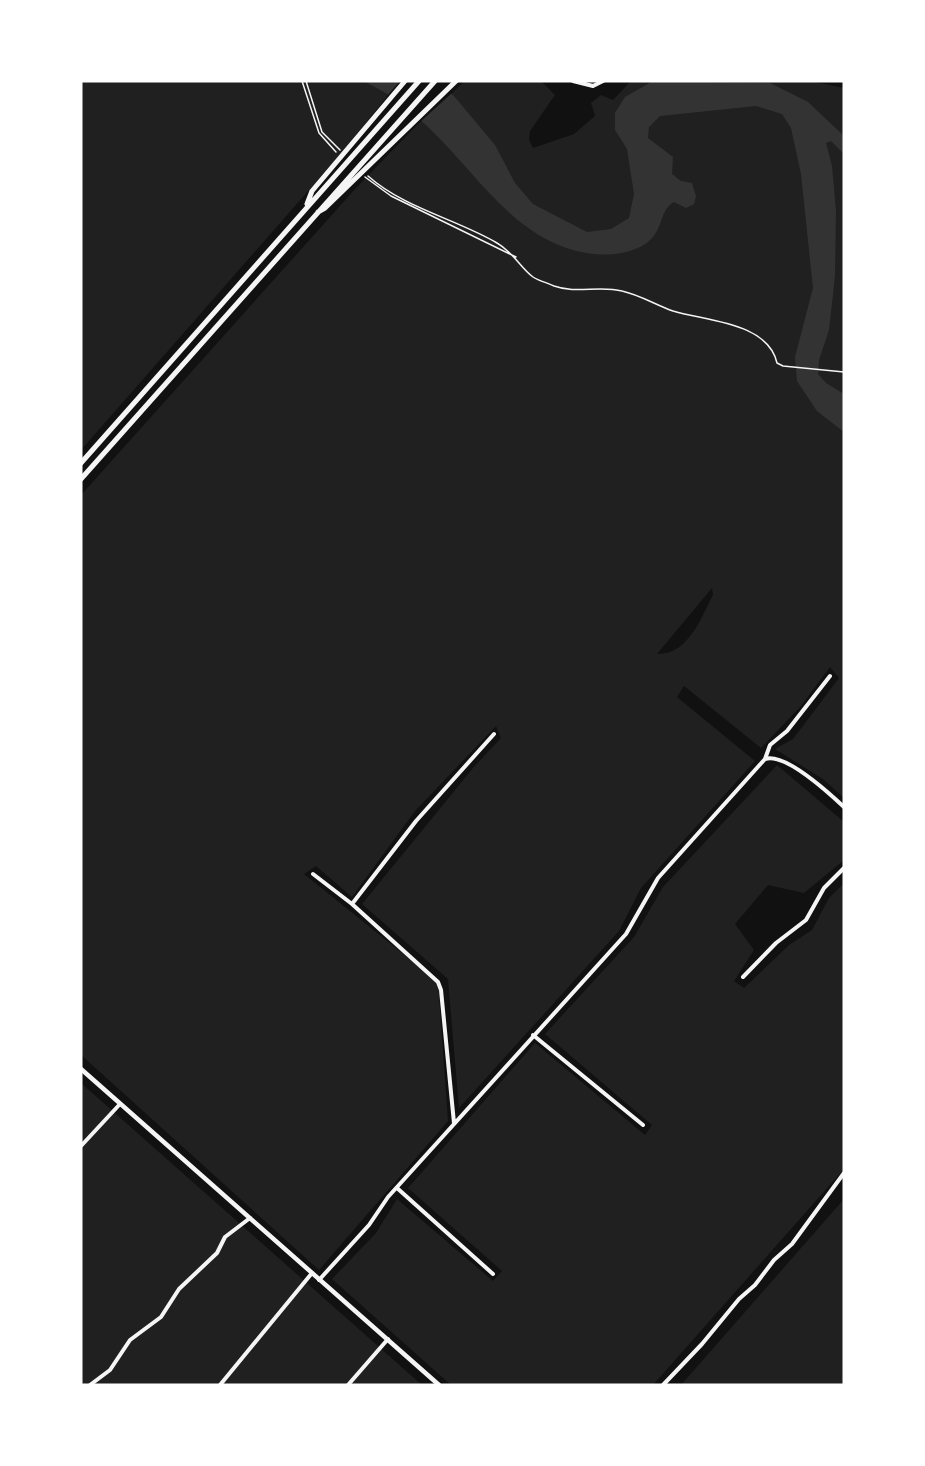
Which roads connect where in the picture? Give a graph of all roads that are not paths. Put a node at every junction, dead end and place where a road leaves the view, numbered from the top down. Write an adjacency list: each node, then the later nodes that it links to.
1 (405, 81): 7 (main road)
2 (419, 81): 7 (main road)
3 (435, 81): 8 (main road)
4 (573, 81): 5 (street)
5 (603, 81)
6 (454, 83): 8 (main road)
7 (306, 208): 9 (main road)
8 (314, 214): 10 (main road)
9 (81, 463)
10 (81, 479)
11 (830, 676): 13 (street)
12 (494, 734): 17 (street)
13 (765, 759): 14 (street); 19 (street)
14 (844, 807)
15 (844, 868): 18 (street)
16 (313, 874): 17 (street)
17 (352, 904): 22 (street)
18 (743, 977)
19 (533, 1035): 22 (street); 23 (street)
20 (81, 1069): 21 (street)
21 (120, 1104): 24 (street); 27 (street)
22 (454, 1123): 26 (street)
23 (643, 1125)
24 (81, 1146)
25 (844, 1173): 36 (street)
26 (397, 1188): 29 (street); 30 (street)
27 (250, 1218): 28 (street); 32 (street)
28 (312, 1273): 30 (street); 33 (street)
29 (493, 1274)
30 (319, 1280): 31 (street)
31 (388, 1339): 34 (street); 35 (street)
32 (90, 1385)
33 (220, 1385)
34 (348, 1385)
35 (439, 1385)
36 (663, 1385)

